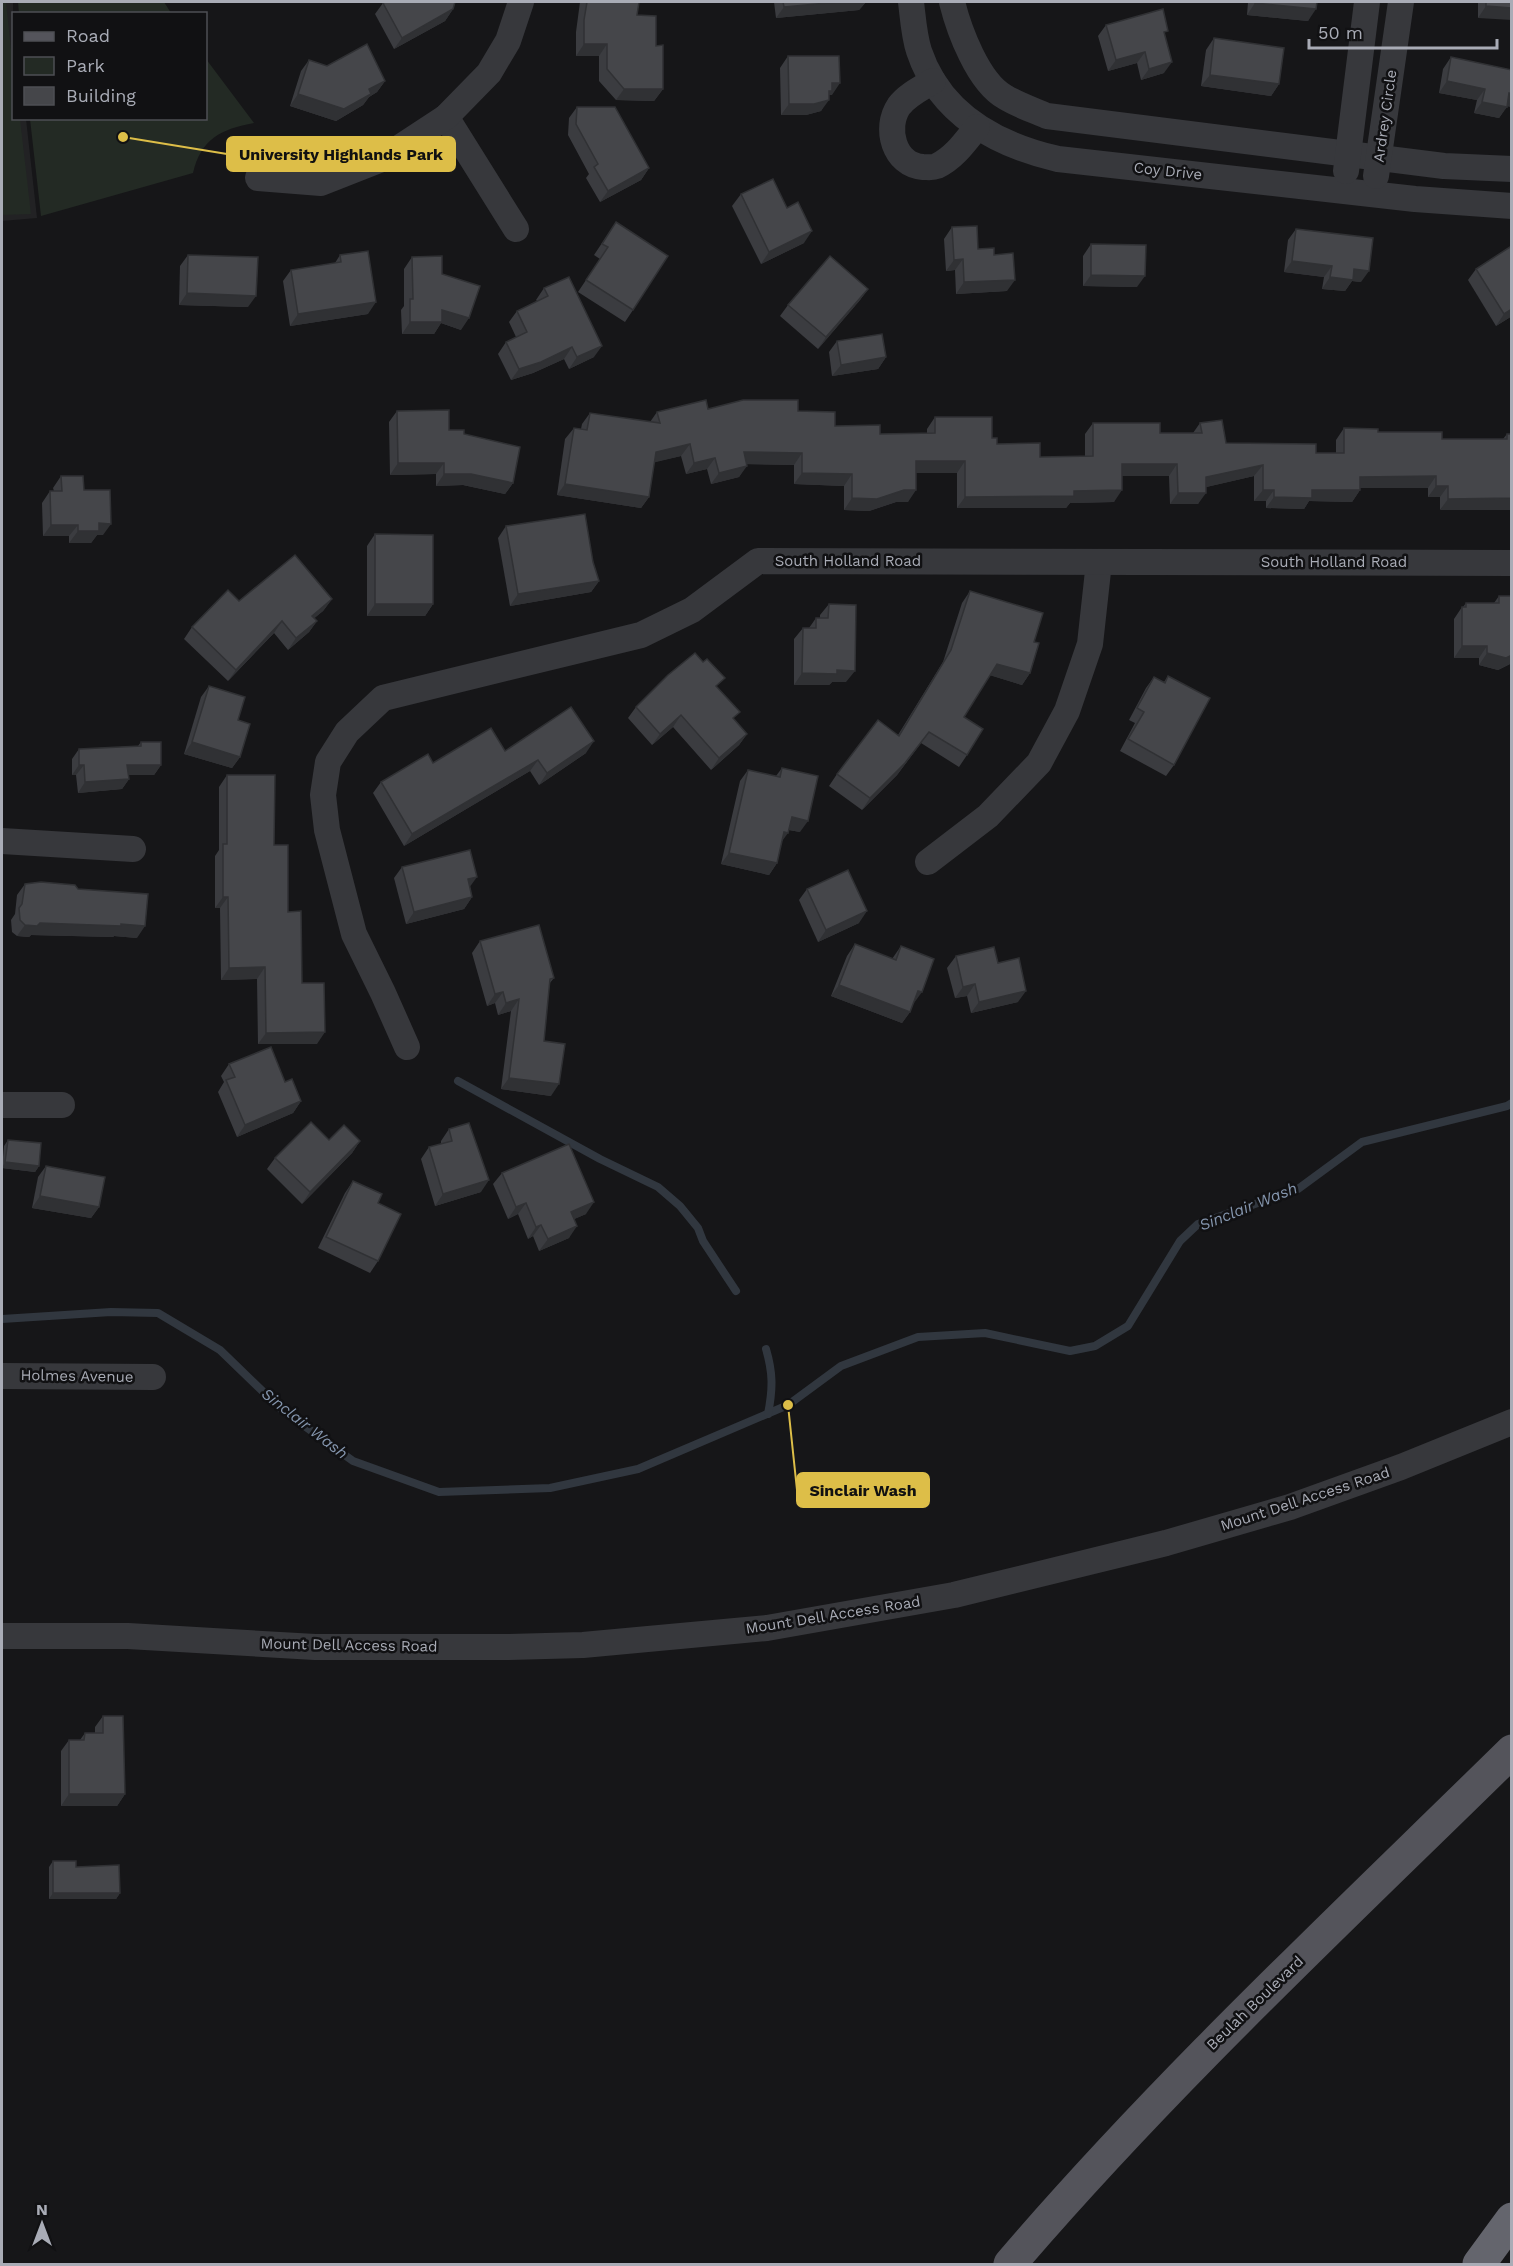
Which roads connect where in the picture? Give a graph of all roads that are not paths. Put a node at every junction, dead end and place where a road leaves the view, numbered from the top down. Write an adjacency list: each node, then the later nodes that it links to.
1 (521, 2): 7 (street)
2 (911, 2): 6 (street, Coy Drive)
3 (952, 2): 9 (street)
4 (1367, 2): 9 (street, Ardrey Circle)
5 (1401, 2): 10 (street, Ardrey Circle)
6 (933, 81): 8 (street, Coy Drive); 8 (street)
7 (446, 117): 12 (street); 16 (street)
8 (977, 127): 13 (street, Coy Drive)
9 (1348, 155): 10 (street); 13 (street, Ardrey Circle)
10 (1379, 159): 11 (street); 14 (street, Ardrey Circle)
11 (1512, 169)
12 (258, 178)
13 (1343, 191): 14 (street, Coy Drive)
14 (1374, 194): 15 (street, Coy Drive)
15 (1512, 206)
16 (516, 229)
17 (1099, 562): 18 (street, South Holland Road); 21 (street); 22 (street, South Holland Road)
18 (1512, 563)
19 (2, 841): 20 (street)
20 (133, 849)
21 (928, 862)
22 (407, 1047)
23 (62, 1105): 24 (street)
24 (2, 1106)
25 (2, 1376): 26 (street, Holmes Avenue)
26 (153, 1377)
27 (1512, 1422): 28 (street, Mount Dell Access Road)
28 (2, 1636)
29 (1512, 1751): 31 (main road, Beulah Boulevard)
30 (1512, 2219): 32 (highway)
31 (1010, 2265)
32 (1479, 2265)

